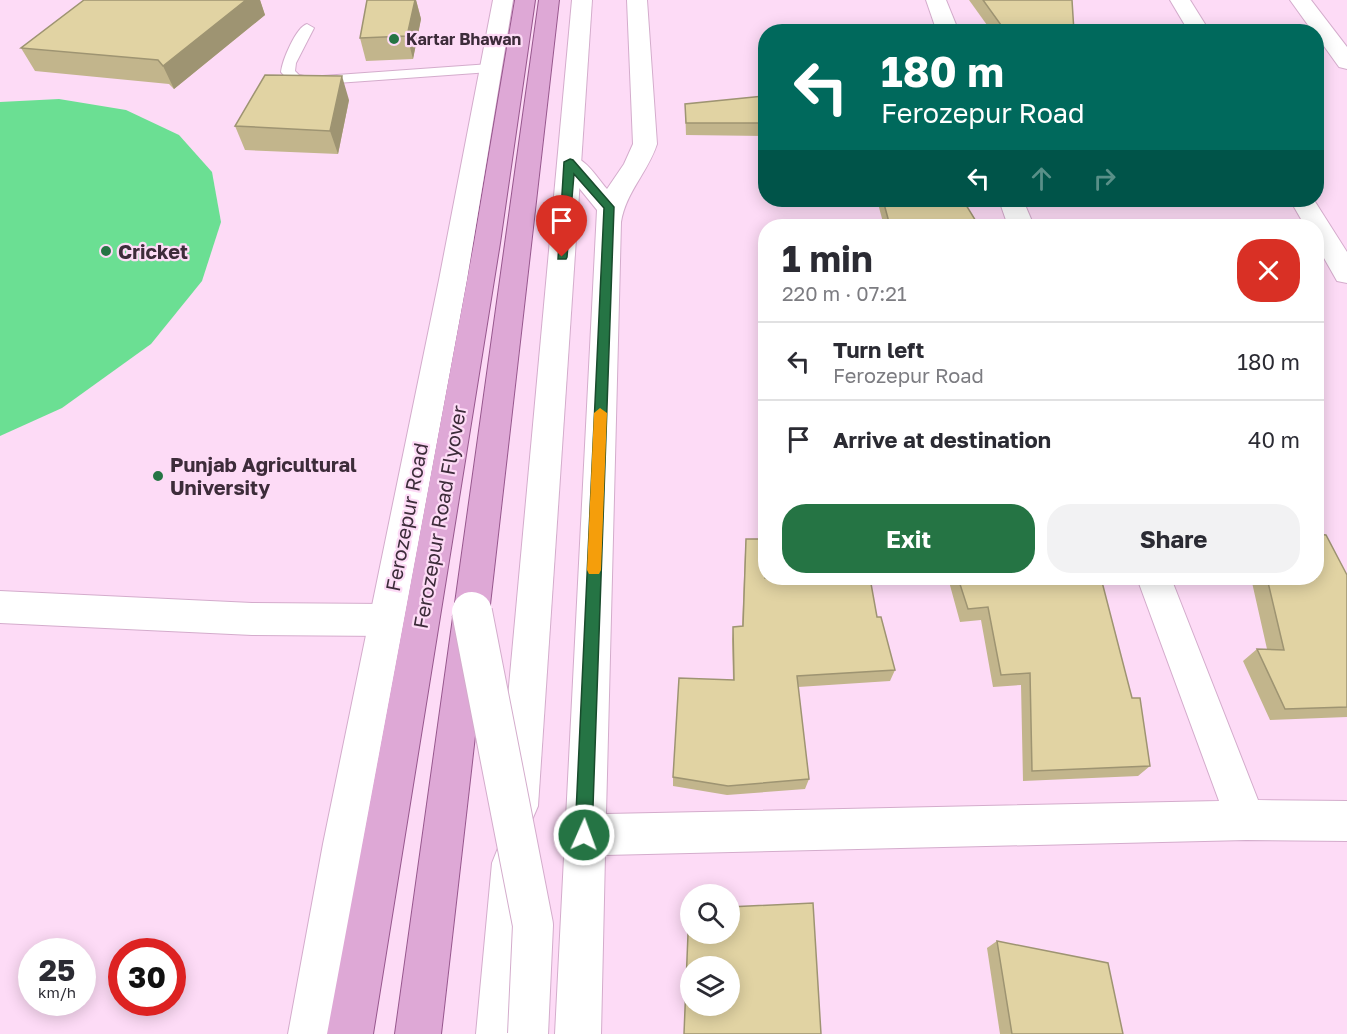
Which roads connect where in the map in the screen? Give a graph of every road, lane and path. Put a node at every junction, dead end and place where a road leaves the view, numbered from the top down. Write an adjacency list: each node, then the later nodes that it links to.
1 (503, 0): 15 (main road, Ferozepur Road)
2 (525, 0): 24 (main road, Ferozepur Road Flyover)
3 (549, 0): 22 (main road, Ferozepur Road Flyover)
4 (582, 0): 16 (main road)
5 (638, 0): 17 (main road)
6 (936, 0): 9 (main road)
7 (1180, 0): 10 (main road)
8 (1300, 0): 11 (main road)
9 (945, 24)
10 (1195, 24)
11 (1321, 24)
12 (307, 28): 15 (lane)
13 (1330, 35): 14 (main road)
14 (1347, 62)
15 (490, 68): 23 (main road, Ferozepur Road)
16 (570, 162): 17 (main road); 32 (main road)
17 (609, 207): 27 (main road)
18 (1324, 236): 19 (main road)
19 (1347, 274)
20 (1157, 585): 25 (main road)
21 (0, 607): 23 (main road)
22 (472, 612): 31 (main road, Ferozepur Road Flyover); 33 (main road, bridge)
23 (386, 620): 28 (main road, Ferozepur Road)
24 (399, 744): 29 (main road); 30 (main road, Ferozepur Road Flyover)
25 (1246, 820): 26 (main road); 27 (main road)
26 (1347, 821)
27 (584, 835): 34 (main road)
28 (311, 1034)
29 (318, 1034)
30 (350, 1034)
31 (418, 1034)
32 (500, 1034)
33 (528, 1034)
34 (578, 1034)

